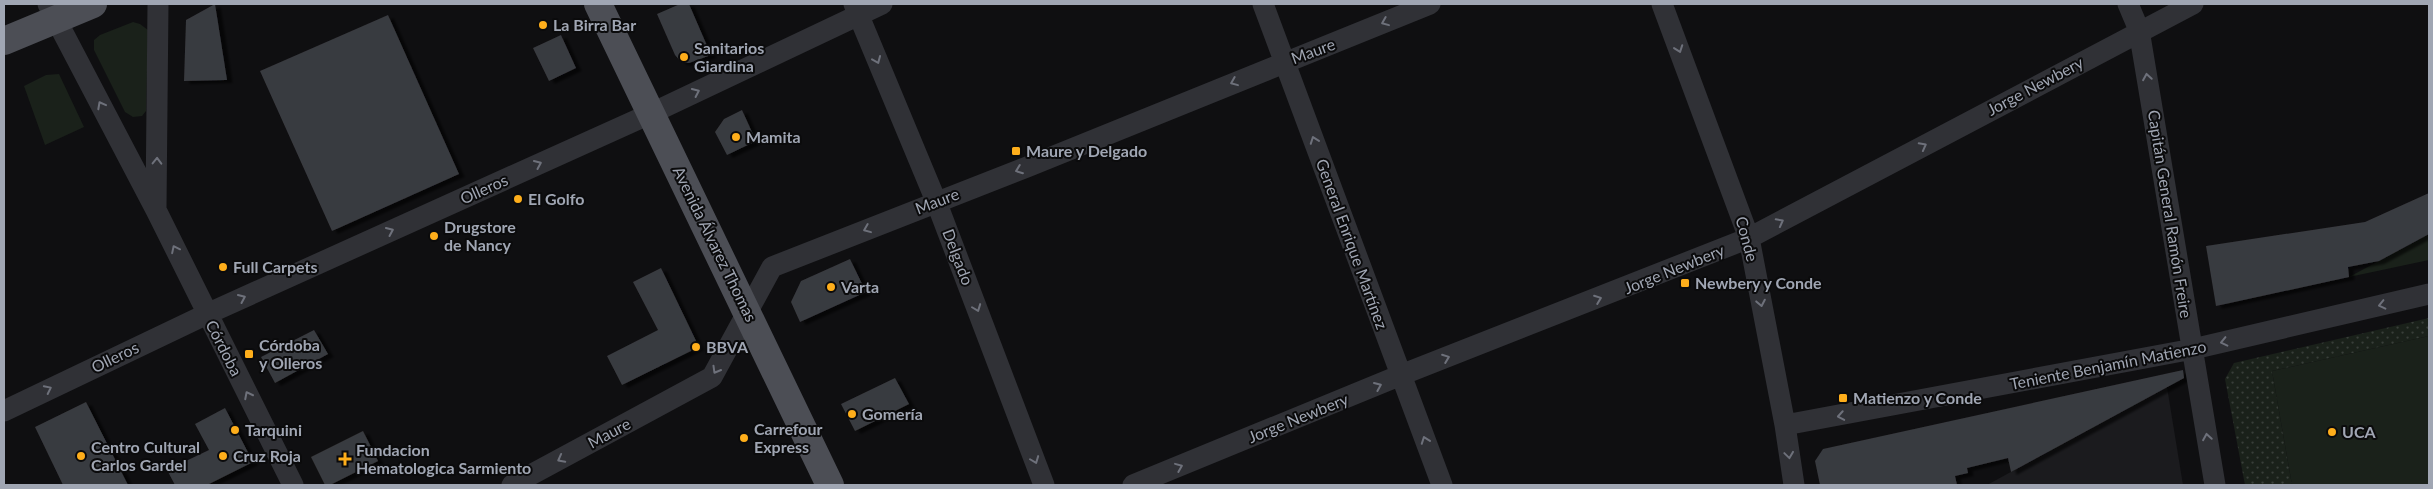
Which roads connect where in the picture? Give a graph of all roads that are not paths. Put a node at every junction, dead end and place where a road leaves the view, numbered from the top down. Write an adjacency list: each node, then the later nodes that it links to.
1 (93, 4): 11 (main road)
2 (158, 4): 17 (street, Córdoba, one-way to 2)
3 (598, 4): 15 (main road, Avenida Álvarez Thomas)
4 (882, 4): 10 (street, Olleros)
5 (1262, 4): 14 (street, General Enrique Martínez)
6 (1430, 4): 14 (street, Maure, one-way to 14)
7 (1662, 4): 18 (street, Conde, one-way to 18)
8 (2128, 4): 12 (street, Capitán General Ramón Freire)
9 (2193, 4): 12 (street, Jorge Newbery)
10 (856, 9): 15 (street, Olleros, one-way to 10); 16 (street, Delgado, one-way to 16)
11 (52, 11): 13 (main road); 17 (street, Córdoba, one-way to 11)
12 (2139, 30): 18 (street, Jorge Newbery, one-way to 12); 22 (street, Capitán General Ramón Freire, one-way to 12)
13 (4, 41)
14 (1285, 61): 16 (street, Maure, one-way to 16); 23 (street, General Enrique Martínez, one-way to 14)
15 (652, 113): 20 (main road, Avenida Álvarez Thomas); 21 (street, Olleros, one-way to 15)
16 (936, 201): 20 (street, Maure, one-way to 20); 29 (street, Delgado, one-way to 29)
17 (156, 210): 21 (street, Córdoba, one-way to 17)
18 (1749, 238): 23 (street, Jorge Newbery, one-way to 18); 25 (street, Conde, one-way to 25)
19 (2429, 294): 22 (street, Teniente Benjamín Matienzo, one-way to 22)
20 (747, 312): 27 (street, Maure, one-way to 27); 28 (main road, Avenida Álvarez Thomas)
21 (207, 314): 24 (street, Olleros, one-way to 21); 26 (street, Córdoba, one-way to 21)
22 (2193, 349): 25 (street, Teniente Benjamín Matienzo, one-way to 25); 33 (street, Capitán General Ramón Freire, one-way to 22)
23 (1401, 376): 30 (street, Jorge Newbery, one-way to 23); 31 (street, General Enrique Martínez, one-way to 23)
24 (4, 410)
25 (1785, 425): 32 (street, Conde, one-way to 32)
26 (294, 485)
27 (512, 485)
28 (830, 485)
29 (1044, 485)
30 (1133, 485)
31 (1442, 485)
32 (1794, 485)
33 (2215, 485)

